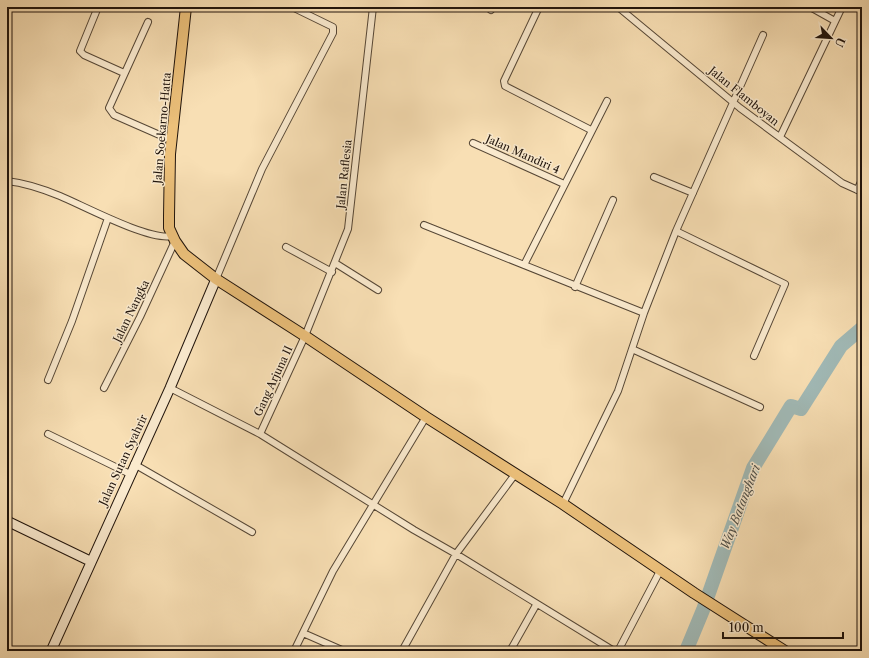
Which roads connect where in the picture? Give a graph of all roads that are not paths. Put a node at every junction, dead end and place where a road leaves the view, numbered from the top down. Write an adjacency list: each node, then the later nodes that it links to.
1 (98, 7): 12 (street)
2 (186, 7): 17 (main road, Jalan Soekarno-Hatta)
3 (292, 7): 34 (street)
4 (373, 7): 31 (street, Jalan Raflesia)
5 (539, 7): 15 (street)
6 (618, 7): 14 (street, Jalan Flamboyan)
7 (810, 7): 9 (street)
8 (842, 7): 9 (street)
9 (835, 21): 16 (street)
10 (148, 22): 12 (street)
11 (763, 35): 14 (street)
12 (124, 73): 17 (street)
13 (607, 101): 15 (street)
14 (734, 101): 16 (street, Jalan Flamboyan); 24 (street)
15 (591, 130): 22 (street)
16 (780, 137): 23 (street, Jalan Flamboyan)
17 (171, 140): 29 (main road, Jalan Soekarno-Hatta)
18 (473, 143): 22 (street, Jalan Mandiri 4)
19 (654, 177): 24 (street)
20 (7, 180): 26 (street)
21 (862, 180): 23 (street)
22 (564, 184): 32 (street)
23 (860, 191)
24 (693, 192): 28 (street)
25 (613, 200): 35 (street)
26 (108, 218): 29 (street); 41 (street)
27 (424, 225): 32 (street)
28 (676, 231): 37 (street); 40 (street)
29 (173, 239): 34 (main road, Jalan Soekarno-Hatta); 42 (street, Jalan Nangka)
30 (286, 247): 33 (street)
31 (335, 263): 33 (street, Jalan Raflesia); 36 (street)
32 (524, 265): 35 (street)
33 (332, 272): 38 (street, Jalan Raflesia)
34 (216, 279): 38 (main road, Jalan Soekarno-Hatta); 43 (street, Jalan Sutan Syahrir)
35 (576, 287): 37 (street)
36 (378, 290)
37 (644, 313): 39 (street)
38 (306, 336): 45 (main road, Jalan Soekarno-Hatta); 47 (street, Gang Arjuna II)
39 (632, 349): 44 (street); 52 (street)
40 (754, 356)
41 (48, 380)
42 (104, 388)
43 (170, 388): 47 (street); 48 (street, Jalan Sutan Syahrir)
44 (760, 407)
45 (426, 418): 49 (main road, Jalan Soekarno-Hatta); 51 (street)
46 (48, 434): 50 (street)
47 (260, 434): 51 (street)
48 (134, 464): 50 (street, Jalan Sutan Syahrir); 54 (street)
49 (516, 473): 52 (main road, Jalan Soekarno-Hatta); 55 (street)
50 (130, 474): 56 (street, Jalan Sutan Syahrir)
51 (375, 504): 55 (street); 59 (street)
52 (563, 504): 57 (main road, Jalan Soekarno-Hatta)
53 (7, 521): 56 (street)
54 (252, 532)
55 (456, 554): 58 (street); 63 (street)
56 (90, 561): 60 (street, Jalan Sutan Syahrir)
57 (660, 571): 66 (street); 67 (main road, Jalan Soekarno-Hatta)
58 (536, 605): 64 (street); 65 (street)
59 (303, 633): 61 (street); 62 (street)
60 (51, 651)
61 (294, 651)
62 (344, 651)
63 (402, 651)
64 (510, 651)
65 (614, 651)
66 (618, 651)
67 (785, 651)

